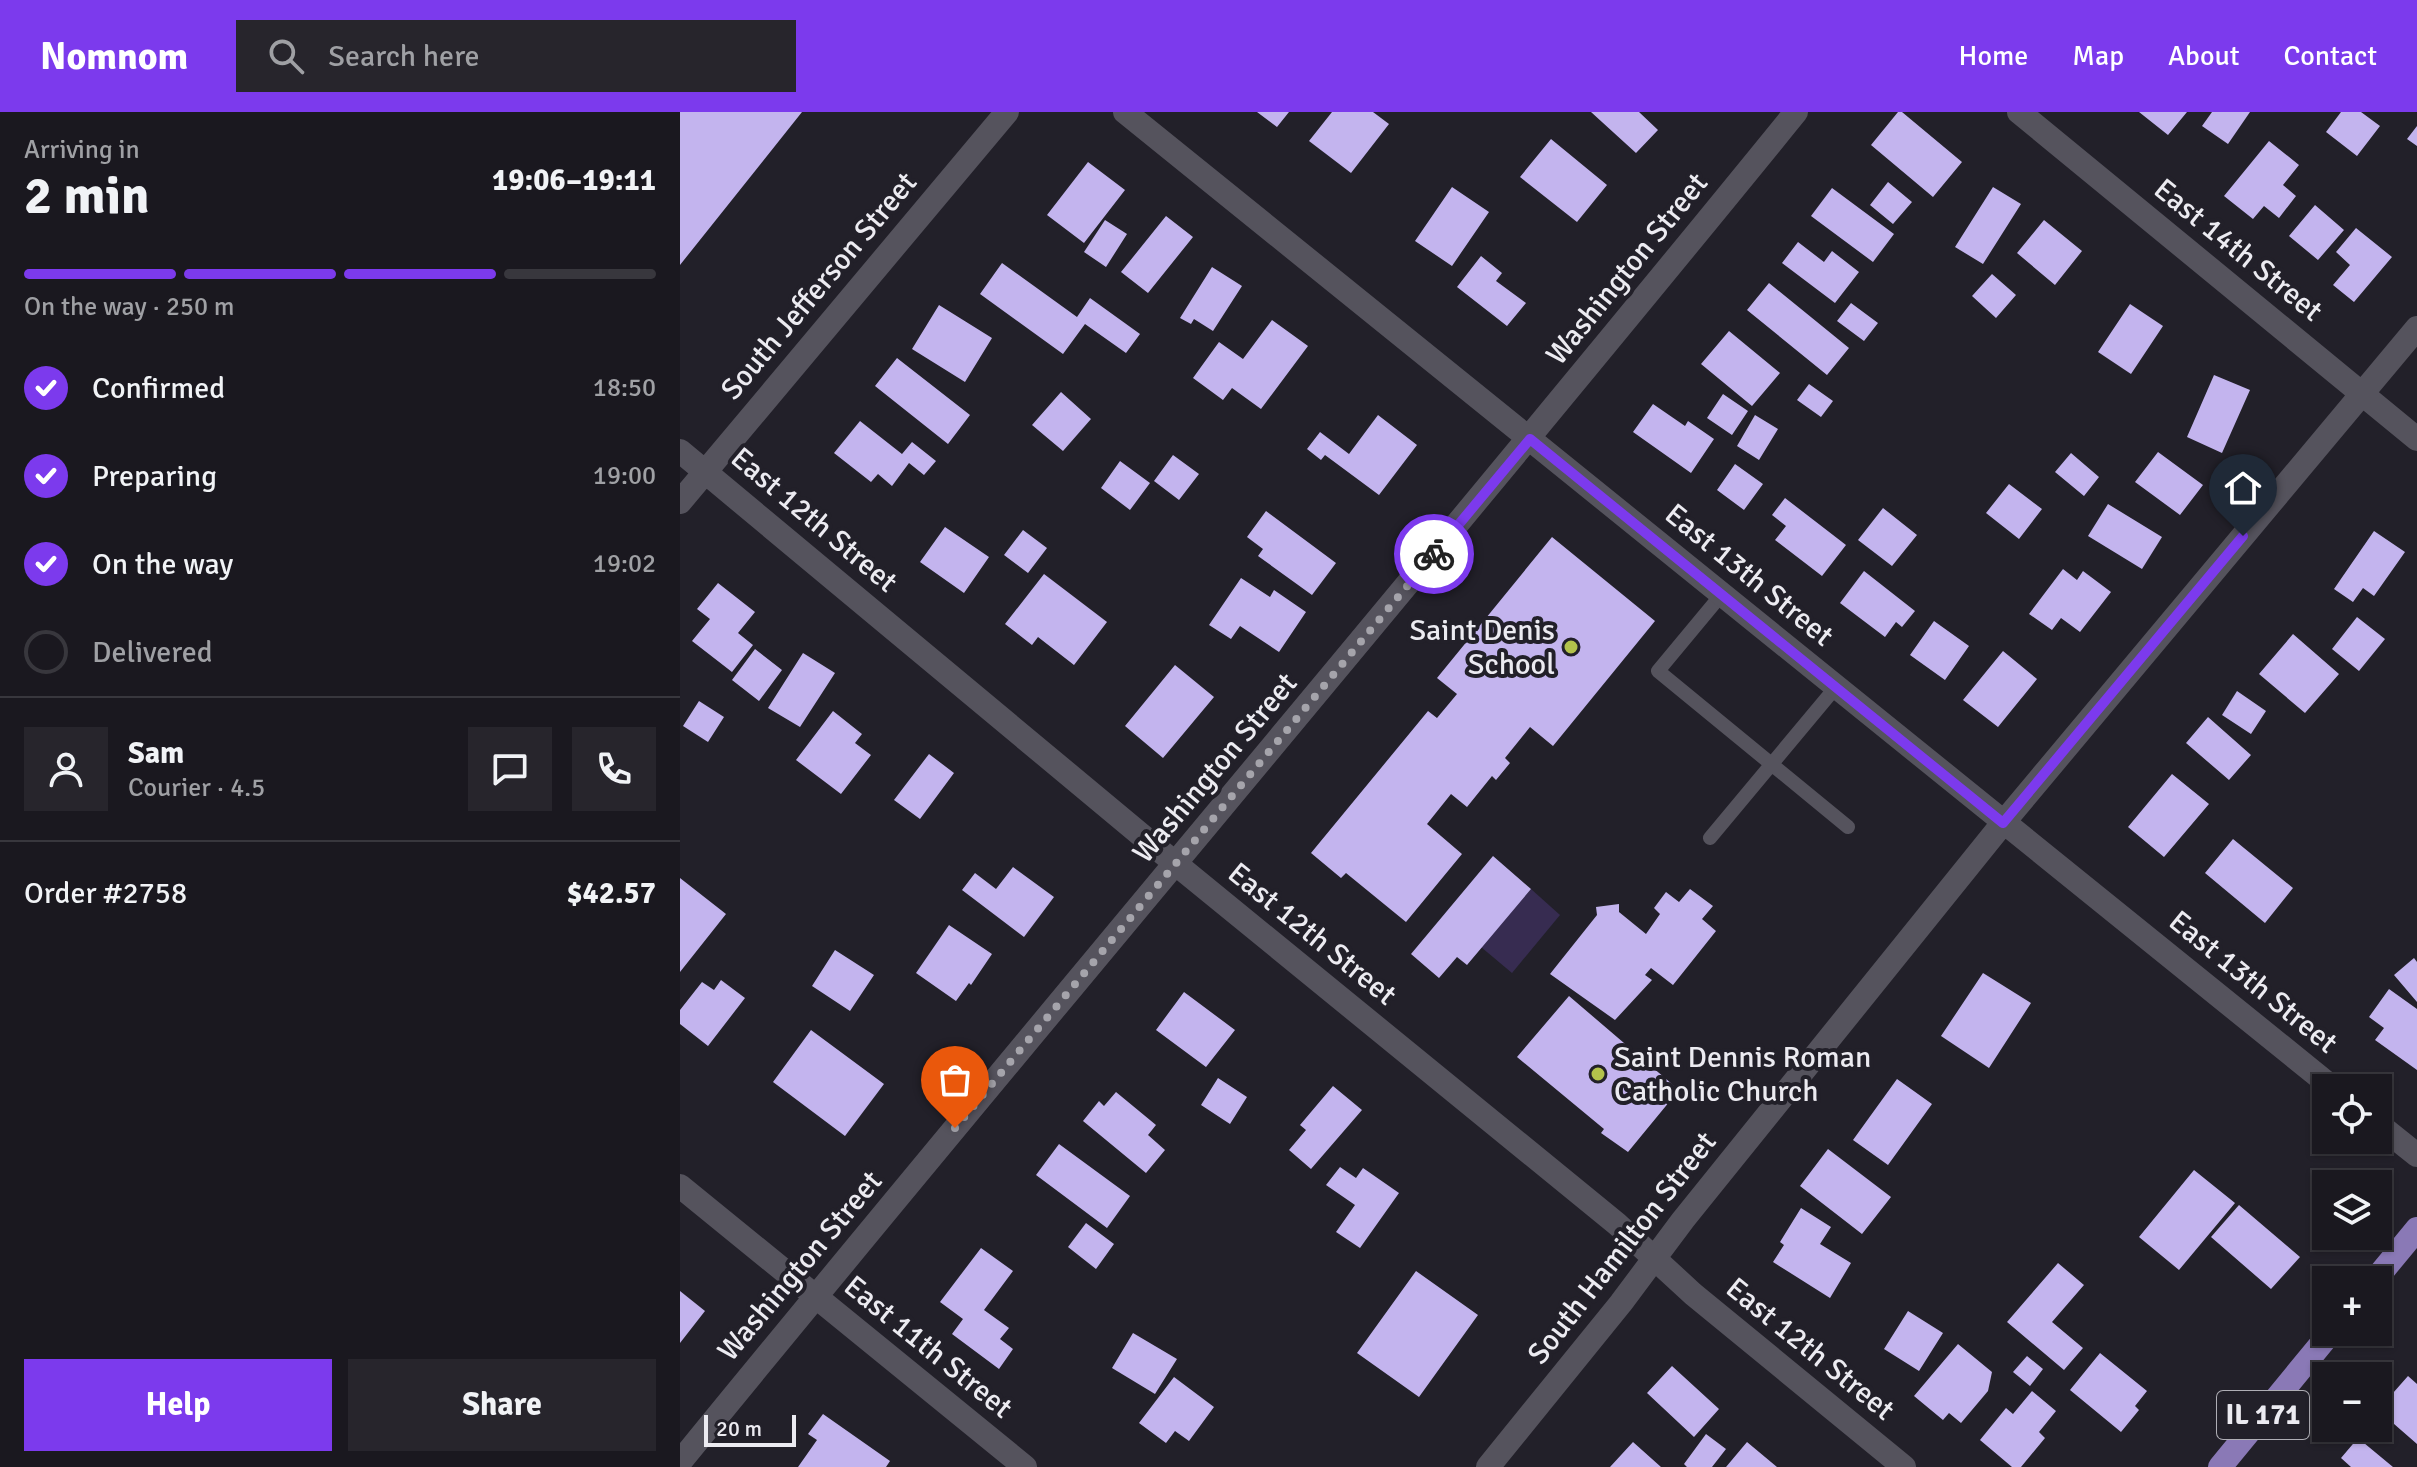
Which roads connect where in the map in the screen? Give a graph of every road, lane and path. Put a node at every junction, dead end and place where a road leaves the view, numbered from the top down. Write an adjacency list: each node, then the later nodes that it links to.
1 (1007, 112): 10 (street, South Jefferson Street)
2 (1125, 112): 7 (street, East 13th Street)
3 (1796, 112): 7 (street, Washington Street)
4 (2019, 112): 6 (street, East 14th Street)
5 (2417, 328): 6 (street, South Hamilton Street)
6 (2362, 393): 8 (street, East 14th Street); 15 (street, South Hamilton Street)
7 (1530, 439): 12 (street, East 13th Street); 18 (street, Washington Street)
8 (2417, 439)
9 (680, 451): 10 (street, East 12th Street)
10 (705, 471): 11 (street, South Jefferson Street); 18 (street, East 12th Street)
11 (680, 502)
12 (1722, 594): 13 (street, East 13th Street); 14 (lane)
13 (1836, 687): 14 (lane); 15 (street, East 13th Street)
14 (1771, 765): 16 (lane); 17 (lane)
15 (2003, 823): 19 (street, East 13th Street); 24 (street, South Hamilton Street)
16 (1848, 827)
17 (1710, 838)
18 (1176, 864): 24 (street, East 12th Street); 26 (street, Washington Street)
19 (2316, 1074)
20 (2392, 1135): 21 (street)
21 (2417, 1155)
22 (680, 1186): 26 (street, East 11th Street)
23 (2417, 1229): 25 (main road)
24 (1653, 1257): 30 (street, South Hamilton Street); 31 (street, East 12th Street)
25 (2387, 1266)
26 (815, 1296): 28 (street, Washington Street); 29 (street, East 11th Street)
27 (2319, 1346): 32 (main road, IL 171)
28 (680, 1462)
29 (1025, 1467)
30 (1488, 1467)
31 (1904, 1467)
32 (2220, 1467)

